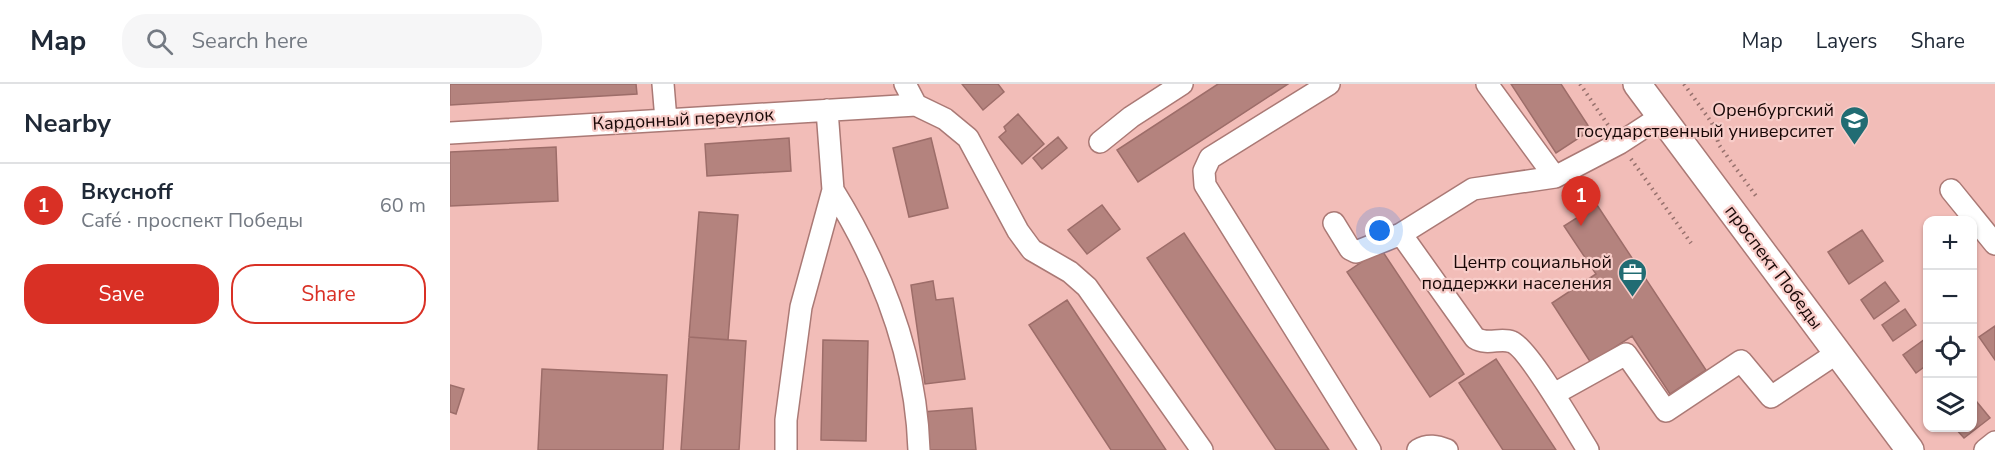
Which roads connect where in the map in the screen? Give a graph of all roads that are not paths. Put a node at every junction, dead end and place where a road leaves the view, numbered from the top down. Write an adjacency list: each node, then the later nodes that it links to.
1 (663, 84): 10 (street)
2 (905, 84): 7 (street)
3 (1182, 84): 12 (street)
4 (1329, 84): 26 (street)
5 (1487, 84): 13 (street)
6 (1637, 84): 9 (main road, проспект Победы)
7 (916, 105): 8 (street, Кардонный переулок); 25 (street, Кардонный переулок)
8 (827, 110): 10 (street, Кардонный переулок); 14 (street)
9 (1660, 117): 13 (street); 19 (main road, проспект Победы)
10 (666, 120): 11 (street, Кардонный переулок)
11 (450, 133)
12 (1100, 142)
13 (1555, 177): 17 (street)
14 (833, 190): 23 (street); 24 (street)
15 (1952, 190): 18 (street)
16 (1334, 223): 17 (street)
17 (1401, 234): 20 (street)
18 (1995, 244)
19 (1837, 352): 20 (street); 29 (main road, проспект Победы)
20 (1554, 394): 28 (street)
21 (1995, 442): 30 (street)
22 (1421, 448): 27 (street)
23 (786, 450)
24 (919, 450)
25 (1202, 450)
26 (1370, 450)
27 (1447, 450)
28 (1588, 450)
29 (1910, 450)
30 (1985, 450)

